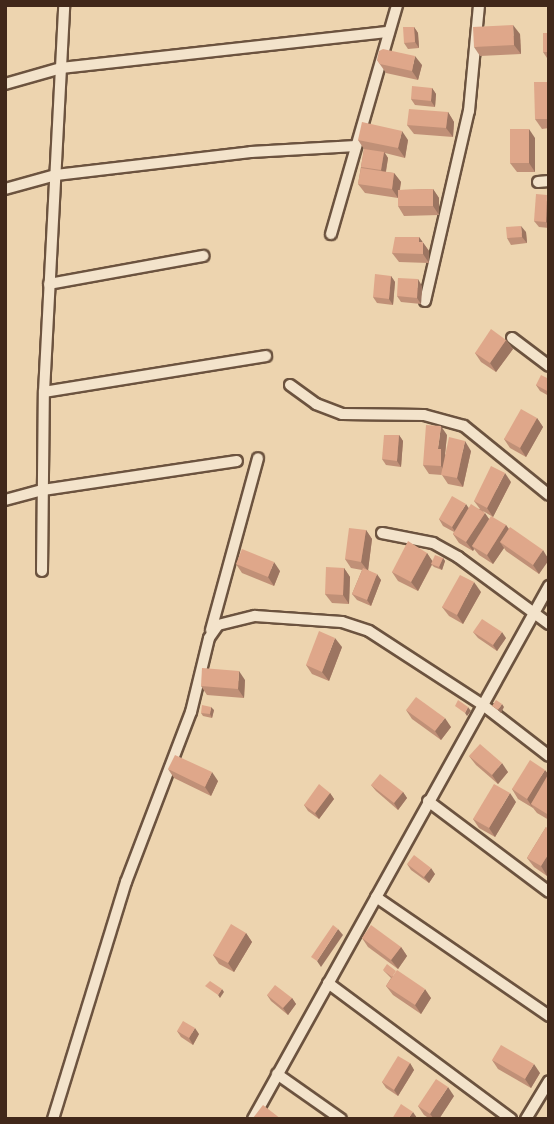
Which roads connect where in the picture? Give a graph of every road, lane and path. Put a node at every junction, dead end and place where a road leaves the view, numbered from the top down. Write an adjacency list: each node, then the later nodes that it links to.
1 (64, 5): 5 (street)
2 (397, 5): 4 (street)
3 (479, 5): 13 (street)
4 (389, 32): 5 (street); 7 (street)
5 (61, 68): 6 (street); 8 (street)
6 (5, 84)
7 (356, 146): 8 (street); 10 (street)
8 (56, 176): 9 (street); 12 (street)
9 (5, 188)
10 (331, 234)
11 (203, 256): 12 (street)
12 (49, 284): 18 (street)
13 (425, 301)
14 (512, 338): 16 (street)
15 (266, 355): 18 (street)
16 (549, 366)
17 (289, 385): 22 (street)
18 (44, 392): 21 (street)
19 (258, 458): 29 (street)
20 (237, 461): 21 (street)
21 (43, 490): 23 (street); 25 (street)
22 (549, 495)
23 (5, 500)
24 (382, 533): 27 (street)
25 (42, 572)
26 (549, 586): 27 (street)
27 (534, 613): 28 (street); 30 (street)
28 (549, 624)
29 (211, 633): 30 (street); 39 (street)
30 (483, 705): 31 (street); 32 (street)
31 (549, 755)
32 (428, 801): 33 (street); 34 (street)
33 (549, 892)
34 (376, 897): 35 (street); 36 (street)
35 (328, 984): 37 (street); 42 (street)
36 (549, 1016)
37 (277, 1074): 40 (street); 41 (street)
38 (549, 1081): 43 (street)
39 (53, 1119)
40 (253, 1119)
41 (341, 1119)
42 (511, 1119)
43 (526, 1119)

